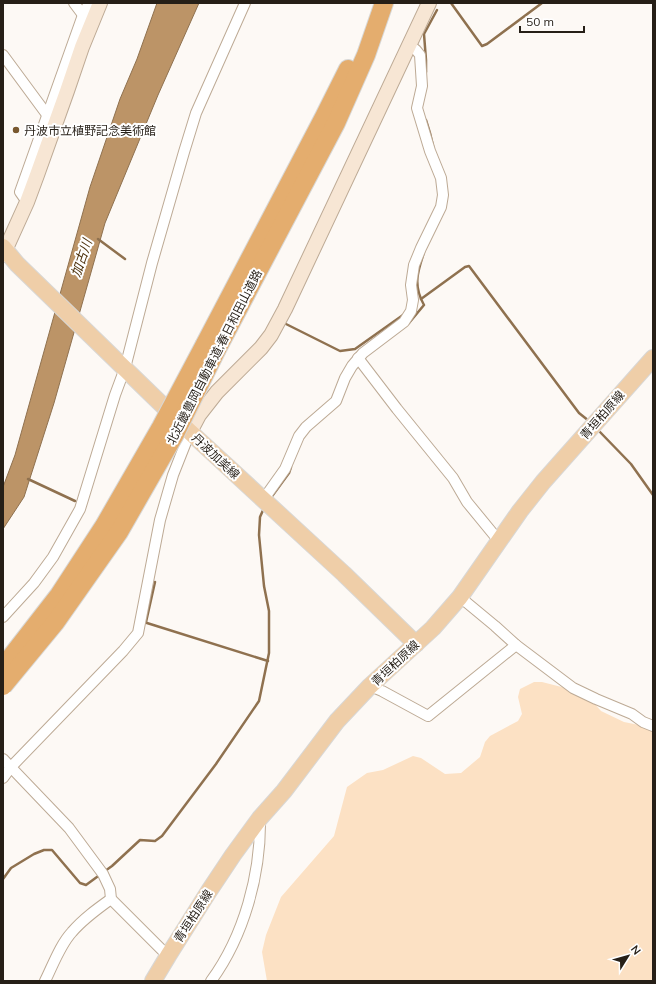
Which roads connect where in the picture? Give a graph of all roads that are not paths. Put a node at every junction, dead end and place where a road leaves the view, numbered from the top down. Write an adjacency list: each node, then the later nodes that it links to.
1 (74, 3): 8 (street)
2 (89, 3): 8 (street)
3 (100, 3): 12 (street)
4 (245, 3): 17 (street)
5 (376, 3): 14 (highway, 北近畿豊岡自動車道;春日和田山道路)
6 (384, 3): 14 (highway, 北近畿豊岡自動車道;春日和田山道路)
7 (429, 3): 9 (street)
8 (83, 14): 11 (street)
9 (409, 45): 15 (street); 18 (street)
10 (3, 56): 11 (street)
11 (48, 116): 12 (street)
12 (27, 202): 13 (street)
13 (4, 251): 17 (main road, 丹波加美線)
14 (211, 346): 25 (highway, 北近畿豊岡自動車道;春日和田山道路, bridge); 26 (highway, 北近畿豊岡自動車道;春日和田山道路, bridge)
15 (358, 358): 19 (street); 20 (street)
16 (653, 358): 20 (main road, 青垣柏原線)
17 (122, 366): 18 (main road, 丹波加美線); 22 (street)
18 (190, 432): 19 (main road, 丹波加美線); 30 (street)
19 (263, 500): 23 (main road, 丹波加美線)
20 (499, 541): 21 (main road, 青垣柏原線)
21 (460, 597): 23 (main road, 青垣柏原線); 24 (street)
22 (3, 617)
23 (416, 644): 27 (main road, 青垣柏原線)
24 (516, 645): 27 (street); 28 (street)
25 (3, 668)
26 (3, 686)
27 (370, 686): 32 (main road, 青垣柏原線)
28 (653, 726)
29 (3, 759): 30 (street)
30 (11, 768): 31 (street); 33 (street)
31 (3, 778)
32 (260, 818): 34 (main road, 青垣柏原線); 37 (street)
33 (110, 899): 34 (street); 35 (street)
34 (168, 956): 36 (main road, 青垣柏原線)
35 (45, 981)
36 (153, 981)
37 (211, 981)

